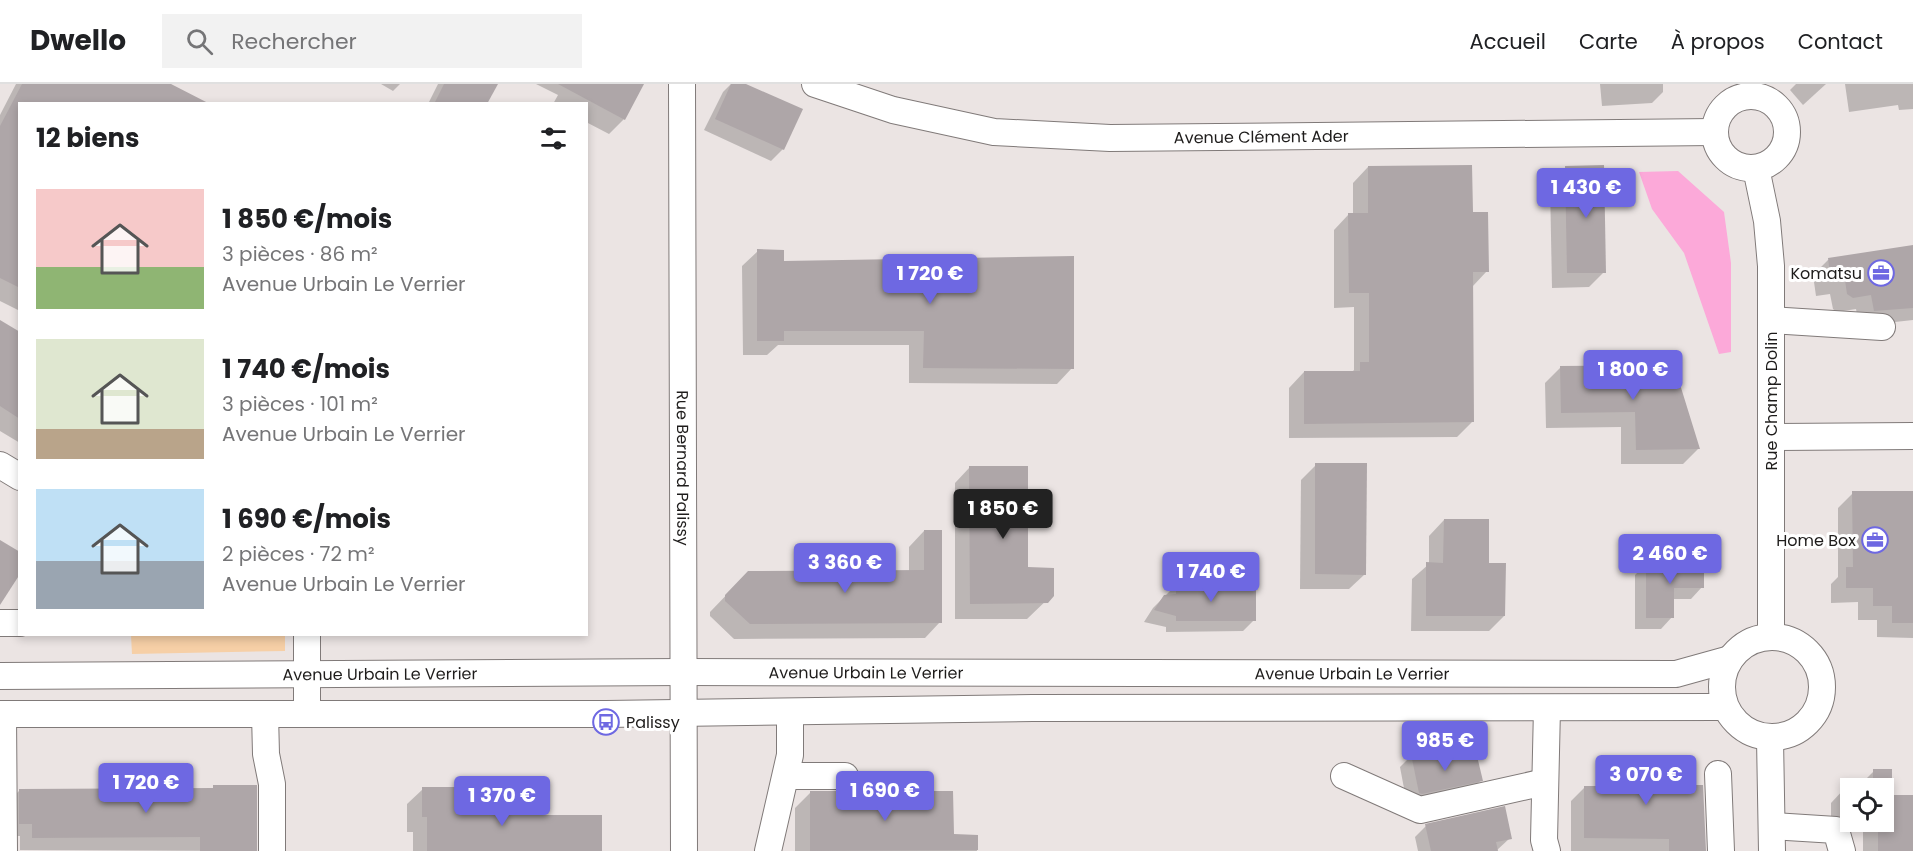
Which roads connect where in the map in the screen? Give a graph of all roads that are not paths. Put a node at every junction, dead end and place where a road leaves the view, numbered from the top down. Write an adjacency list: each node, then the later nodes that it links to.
1 (682, 84): 17 (street, Rue Bernard Palissy)
2 (815, 84): 4 (street, Avenue Clément Ader)
3 (1739, 91): 4 (street); 5 (street)
4 (1714, 132): 5 (street)
5 (1756, 168): 6 (street, Rue Champ Dolin)
6 (1771, 320): 7 (street); 9 (street, Rue Champ Dolin)
7 (1882, 327)
8 (1913, 436): 9 (street)
9 (1771, 438): 15 (street, Rue Champ Dolin)
10 (0, 465): 11 (street)
11 (18, 476)
12 (0, 623): 13 (street)
13 (18, 623)
14 (307, 636): 18 (street)
15 (1771, 637): 16 (street); 27 (street)
16 (1730, 659): 17 (street, Avenue Urbain Le Verrier); 20 (street)
17 (684, 672): 18 (street, Avenue Urbain Le Verrier); 22 (street, Rue Bernard Palissy)
18 (307, 674): 19 (street, Avenue Urbain Le Verrier); 26 (street)
19 (0, 676)
20 (1725, 707): 21 (street); 27 (street)
21 (1547, 708): 23 (street); 32 (street)
22 (684, 713): 23 (street); 26 (street); 36 (street, Rue Bernard Palissy)
23 (790, 713): 29 (street)
24 (1, 714): 25 (street); 34 (street)
25 (265, 714): 26 (street); 35 (street)
26 (307, 714)
27 (1770, 739): 33 (street)
28 (1718, 774): 39 (street)
29 (786, 776): 30 (street); 37 (street)
30 (845, 776)
31 (1344, 776): 32 (street)
32 (1545, 782): 38 (street)
33 (1772, 839): 40 (street)
34 (4, 851)
35 (272, 851)
36 (684, 851)
37 (768, 851)
38 (1547, 851)
39 (1720, 851)
40 (1842, 851)

